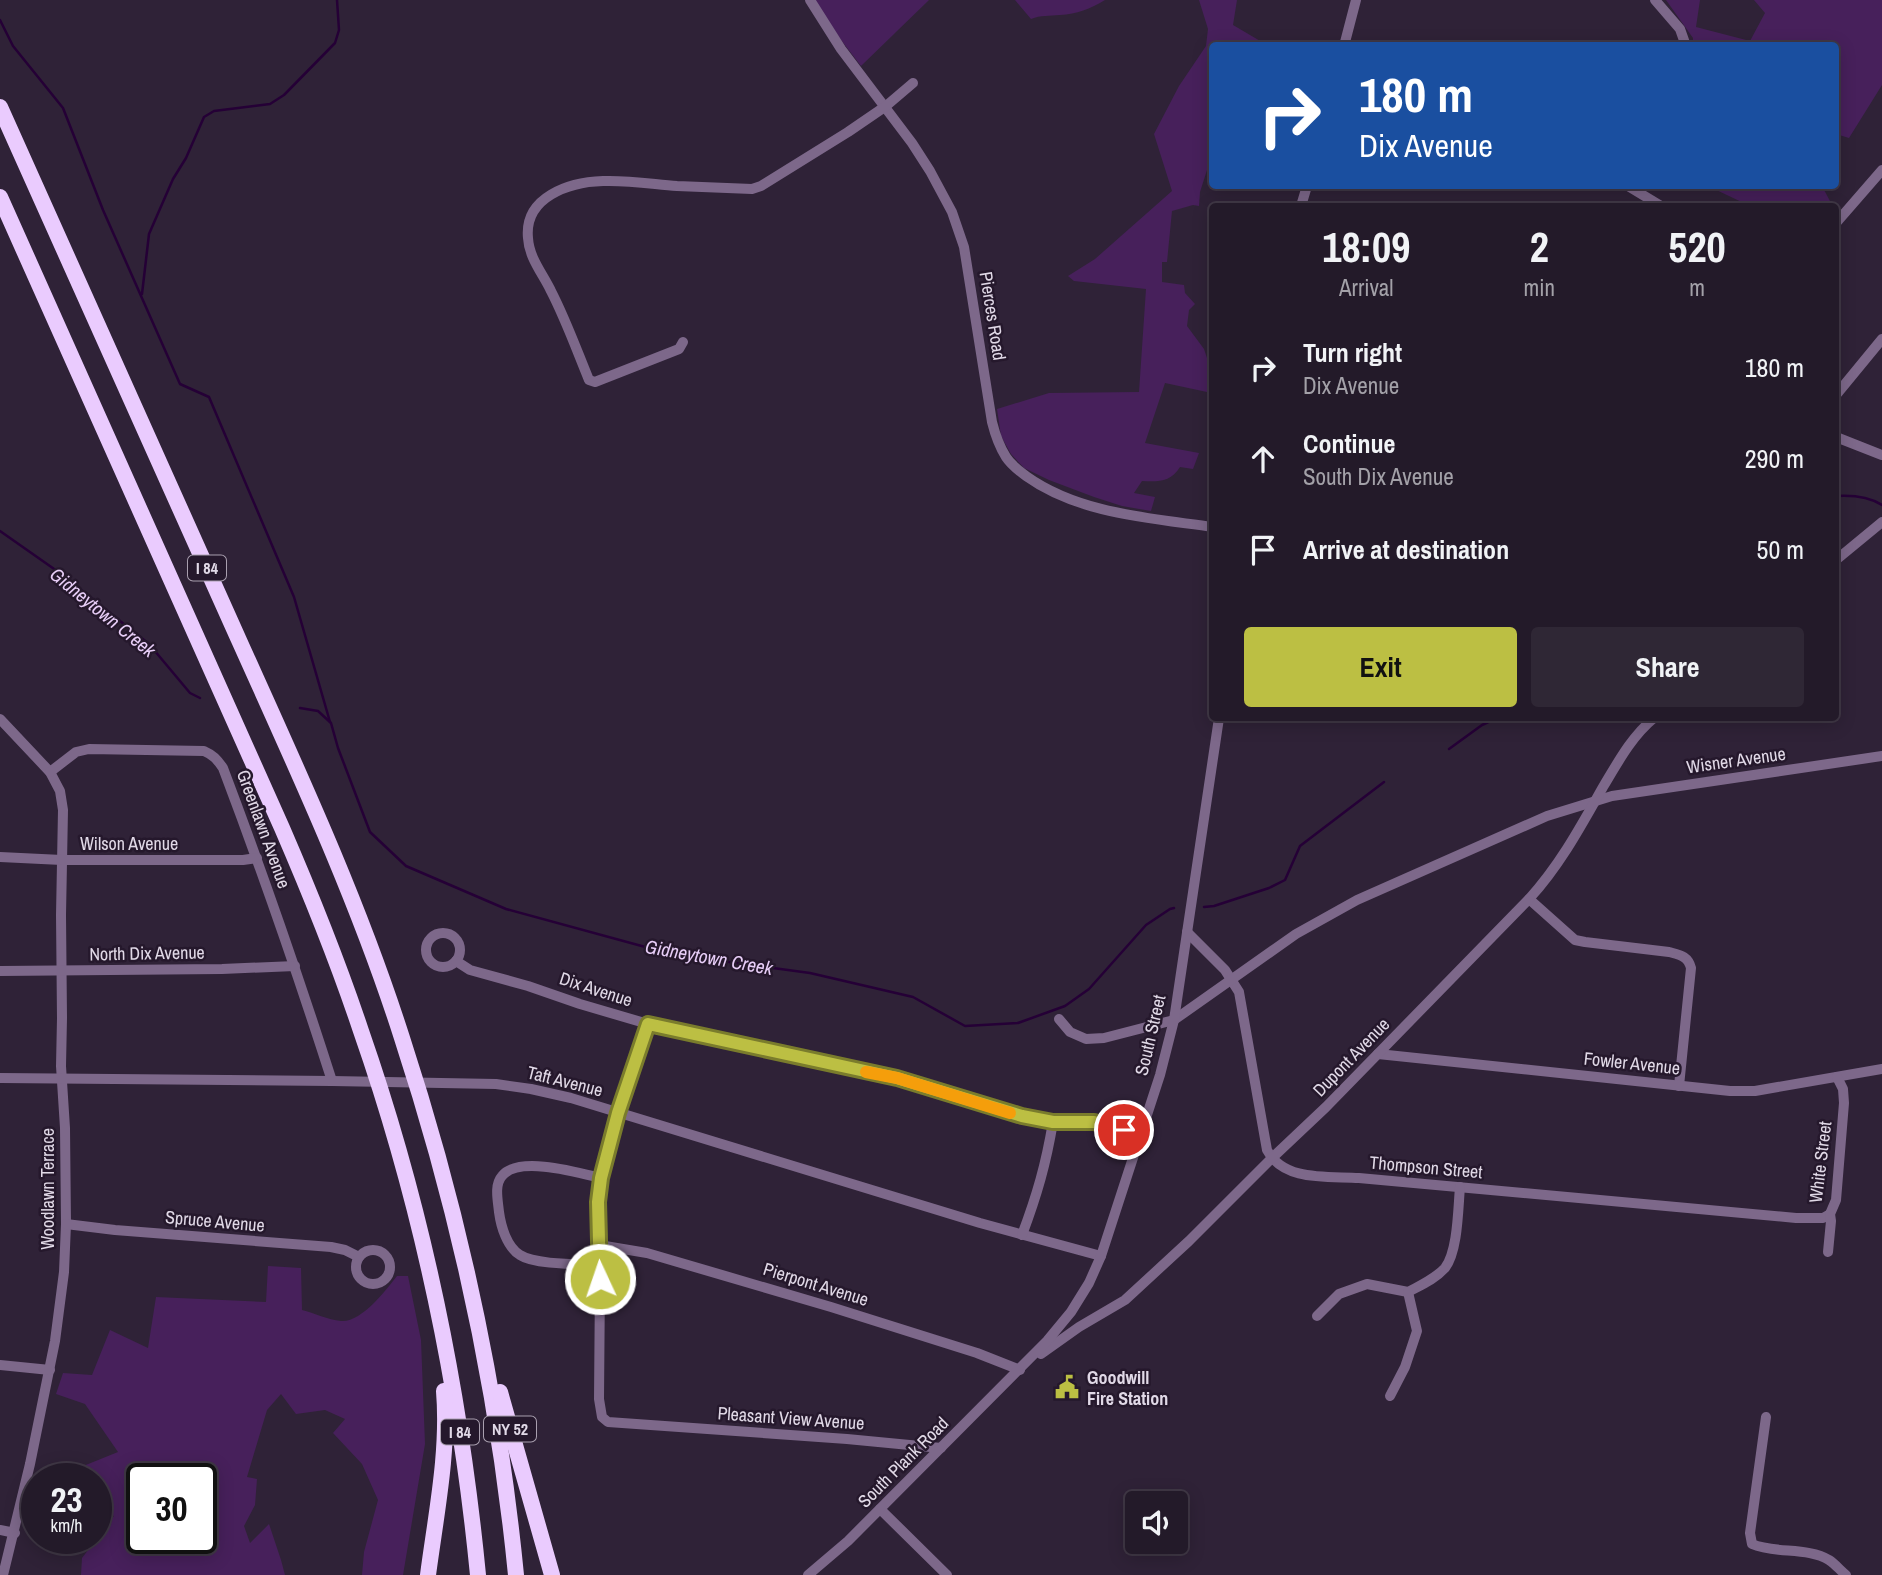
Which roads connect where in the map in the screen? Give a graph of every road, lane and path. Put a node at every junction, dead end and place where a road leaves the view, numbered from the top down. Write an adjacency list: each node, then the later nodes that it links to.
1 (810, 0): 7 (street, Pierces Road)
2 (1356, 0): 4 (street)
3 (1655, 0): 5 (street)
4 (1345, 42)
5 (1685, 42)
6 (914, 83): 7 (street)
7 (886, 106): 15 (street); 20 (street, Pierces Road)
8 (0, 107): 62 (highway, I 84)
9 (1882, 170): 13 (street)
10 (1633, 189): 12 (street)
11 (0, 197): 63 (highway, I 84)
12 (1656, 203)
13 (1839, 220)
14 (1882, 340): 16 (street)
15 (683, 342)
16 (1839, 391)
17 (1839, 438): 18 (street)
18 (1882, 455)
19 (1882, 522): 21 (street)
20 (1209, 526)
21 (1839, 558)
22 (0, 719): 26 (street)
23 (1219, 721): 32 (street, South Street)
24 (1650, 721): 27 (street, Dupont Avenue)
25 (1882, 757): 27 (street, Wisner Avenue)
26 (50, 772): 29 (street, Greenlawn Avenue); 30 (street, Woodlawn Terrace)
27 (1596, 800): 31 (street, Dupont Avenue); 37 (street, Wisner Avenue)
28 (0, 857): 30 (street, Wilson Avenue)
29 (257, 858): 30 (street, Wilson Avenue); 34 (street, Greenlawn Avenue)
30 (62, 860): 36 (street, Woodlawn Terrace)
31 (1529, 899): 41 (street, Dupont Avenue); 47 (street)
32 (1187, 932): 37 (street); 39 (street, South Street)
33 (456, 961): 40 (street, Dix Avenue)
34 (295, 966): 36 (street, North Dix Avenue); 46 (street, Greenlawn Avenue)
35 (0, 971): 36 (street, North Dix Avenue)
36 (61, 971): 45 (street, Woodlawn Terrace)
37 (1231, 978): 39 (street, Wisner Avenue); 51 (street)
38 (1059, 1019): 39 (street)
39 (1174, 1020): 50 (street, South Street)
40 (648, 1024): 48 (street); 49 (street, Dix Avenue)
41 (1378, 1054): 47 (street, Fowler Avenue); 51 (street, Dupont Avenue)
42 (1882, 1069): 43 (street, Fowler Avenue)
43 (1837, 1077): 47 (street, Fowler Avenue); 54 (street, White Street)
44 (0, 1078): 45 (street, Taft Avenue)
45 (62, 1078): 46 (street, Taft Avenue); 55 (street, Woodlawn Terrace)
46 (332, 1081): 48 (street, Taft Avenue)
47 (1679, 1086)
48 (618, 1113): 52 (street); 56 (street, Taft Avenue)
49 (1053, 1122): 50 (street, Dix Avenue); 56 (street)
50 (1140, 1135): 59 (street, South Street)
51 (1272, 1158): 53 (street, Thompson Street); 68 (street, Dupont Avenue)
52 (601, 1178): 57 (street); 61 (street)
53 (1460, 1187): 54 (street, Thompson Street); 64 (street)
54 (1830, 1214): 58 (street, White Street)
55 (66, 1224): 60 (street, Spruce Avenue); 67 (street, Woodlawn Terrace)
56 (1022, 1235): 59 (street, Taft Avenue)
57 (599, 1245): 61 (street); 68 (street, Pierpont Avenue)
58 (1828, 1252)
59 (1101, 1256): 68 (street, South Street)
60 (359, 1257)
61 (600, 1265): 71 (street, Pleasant View Avenue)
62 (469, 1284): 78 (highway, I 84); 79 (highway, NY 52)
63 (433, 1291): 76 (highway); 77 (highway, I 84)
64 (1408, 1292): 65 (street); 69 (street)
65 (1317, 1315)
66 (0, 1365): 67 (street)
67 (50, 1370): 74 (street, Woodlawn Terrace)
68 (1020, 1370): 71 (street, South Plank Road)
69 (1390, 1396)
70 (1766, 1417): 82 (street)
71 (941, 1448): 72 (street, South Plank Road)
72 (880, 1509): 80 (street, South Plank Road); 81 (street)
73 (0, 1530): 74 (street)
74 (15, 1533): 75 (street, Woodlawn Terrace)
75 (3, 1575)
76 (428, 1575)
77 (478, 1575)
78 (516, 1575)
79 (552, 1575)
80 (808, 1575)
81 (947, 1575)
82 (1846, 1575)

